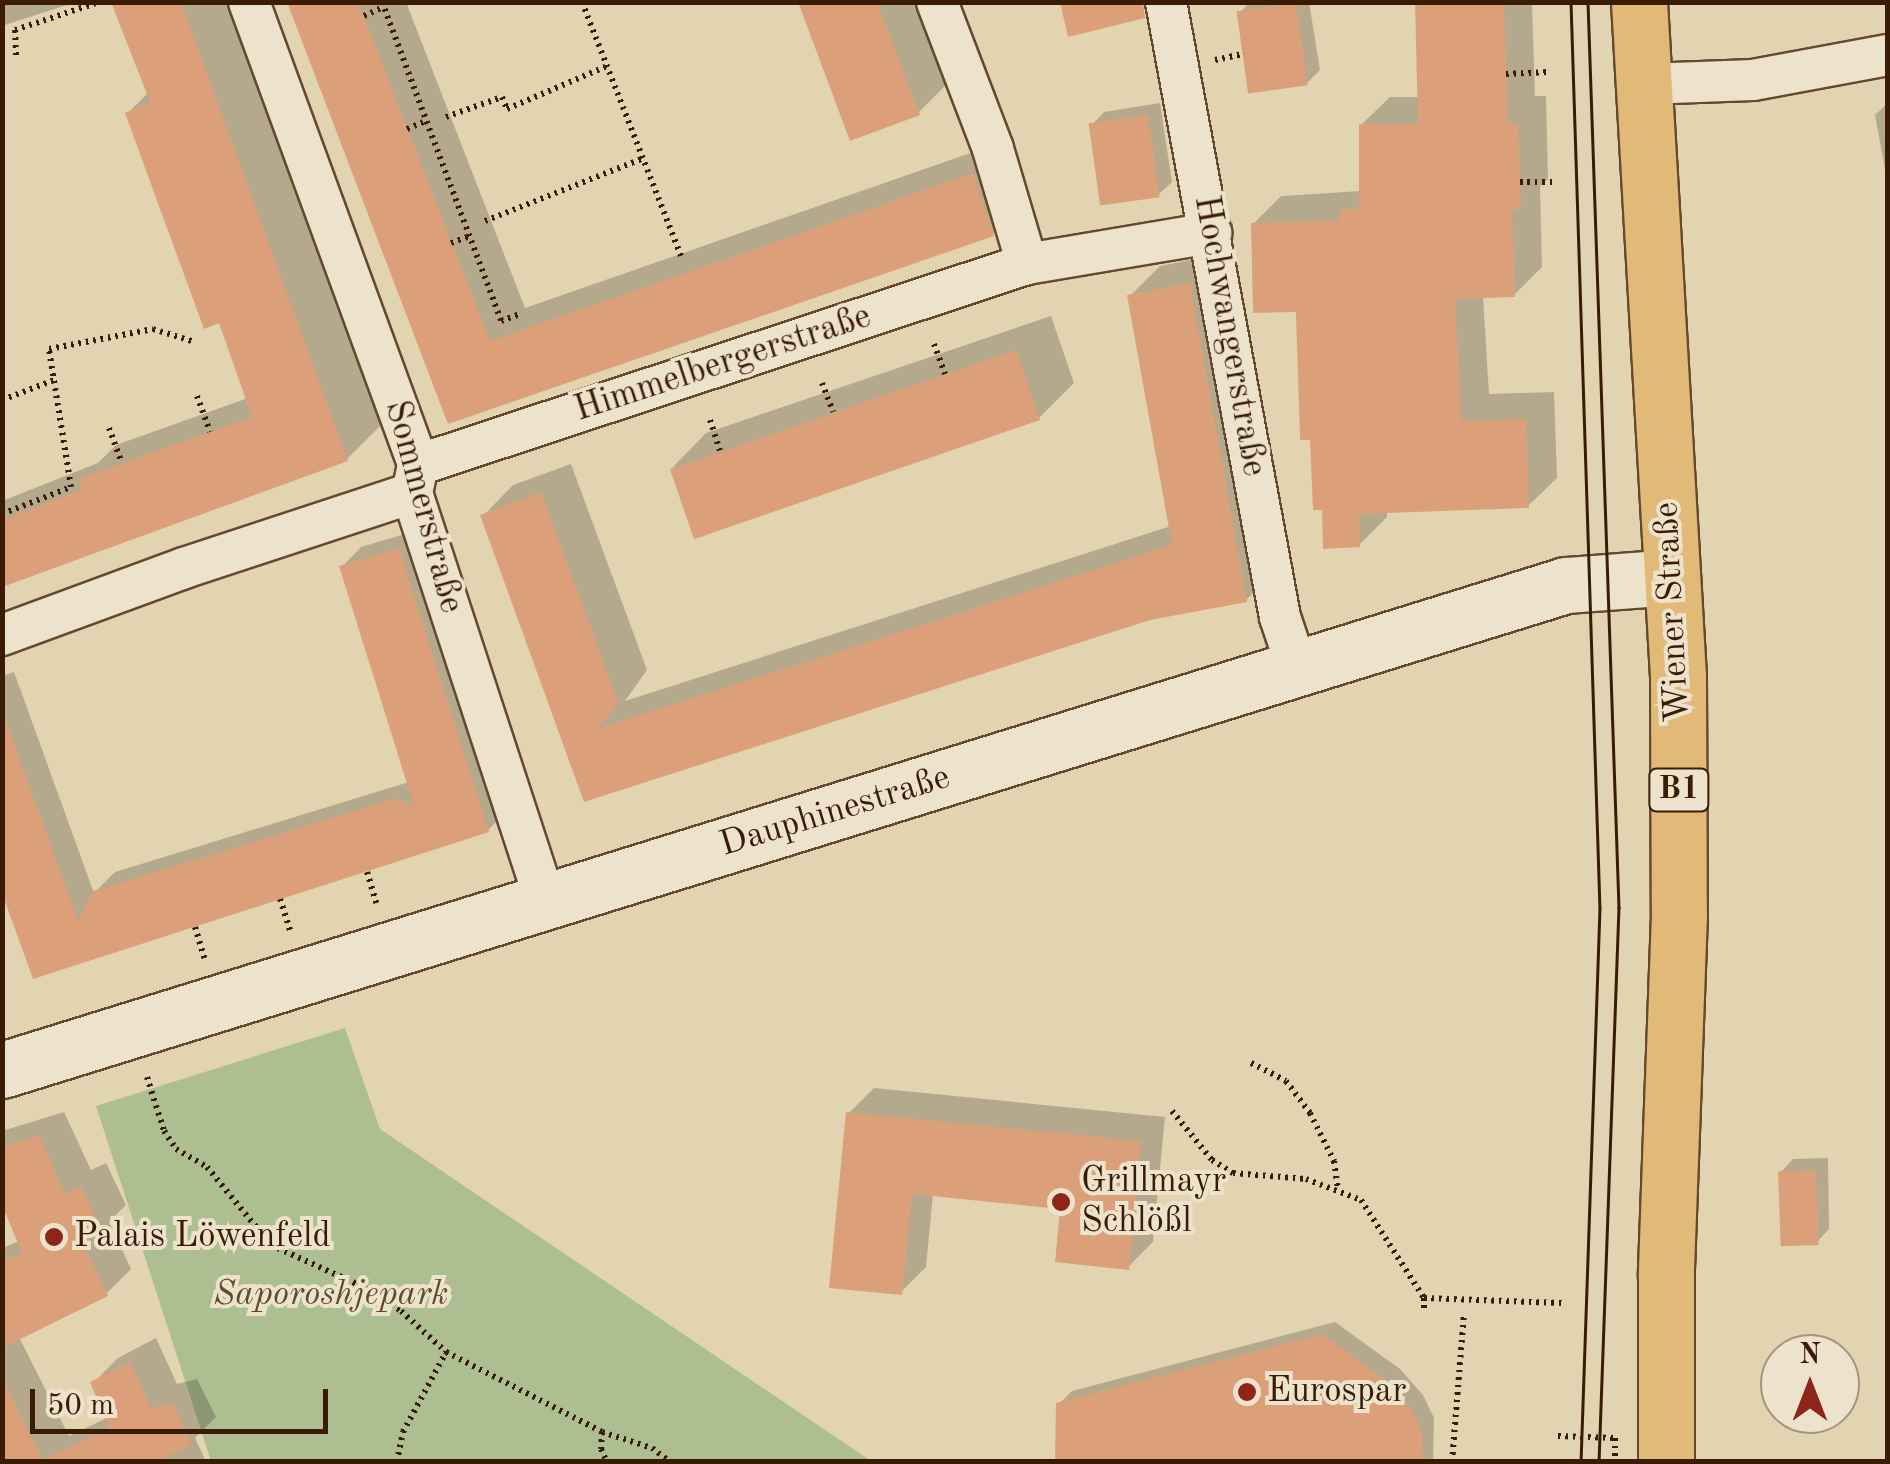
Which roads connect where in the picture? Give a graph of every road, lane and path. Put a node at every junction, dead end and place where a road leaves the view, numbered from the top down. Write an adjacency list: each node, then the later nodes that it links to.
1 (99, 2): 10 (path)
2 (249, 2): 41 (street, Sommerstraße)
3 (582, 2): 11 (path)
4 (938, 2): 26 (street)
5 (1166, 2): 22 (street, Hochwangerstraße)
6 (1639, 2): 14 (main road, Wiener Straße / B1)
7 (383, 5): 8 (path); 16 (path)
8 (364, 16)
9 (1888, 54): 14 (street)
10 (16, 55)
11 (605, 67): 15 (path); 18 (path)
12 (1548, 72): 13 (path)
13 (1506, 74)
14 (1645, 84): 43 (main road, Wiener Straße / B1)
15 (446, 118)
16 (426, 122): 17 (path); 23 (path)
17 (407, 129)
18 (644, 158): 21 (path); 25 (path)
19 (1520, 182): 20 (path)
20 (1552, 182)
21 (485, 221)
22 (1211, 232): 26 (street, Himmelbergerstraße); 45 (street, Hochwangerstraße)
23 (470, 236): 24 (path); 27 (path)
24 (452, 243)
25 (682, 258)
26 (1028, 264): 41 (street, Himmelbergerstraße)
27 (520, 314)
28 (195, 342): 31 (path)
29 (934, 344): 30 (path)
30 (945, 374)
31 (54, 380): 34 (path); 42 (path)
32 (822, 383): 35 (path)
33 (197, 396): 38 (path)
34 (2, 400)
35 (833, 412)
36 (710, 420): 39 (path)
37 (109, 428): 40 (path)
38 (210, 432)
39 (720, 450)
40 (122, 464)
41 (415, 479): 44 (street, Himmelbergerstraße); 48 (street, Sommerstraße)
42 (2, 514)
43 (1672, 577): 45 (main road, Dauphinestraße); 70 (main road, Wiener Straße / B1)
44 (2, 636)
45 (1298, 668): 48 (main road, Dauphinestraße)
46 (366, 872): 49 (path)
47 (280, 899): 51 (path)
48 (546, 902): 54 (main road, Dauphinestraße)
49 (378, 904)
50 (195, 927): 52 (path)
51 (291, 932)
52 (205, 959)
53 (1252, 1063): 57 (path)
54 (2, 1070)
55 (146, 1077): 62 (path)
56 (1172, 1111): 57 (path)
57 (1338, 1188): 58 (path)
58 (1424, 1298): 59 (path); 60 (path)
59 (1563, 1304)
60 (1424, 1312)
61 (1464, 1313): 68 (path)
62 (446, 1352): 63 (path); 65 (path)
63 (602, 1432): 66 (path); 67 (path)
64 (1558, 1436): 69 (path)
65 (397, 1462)
66 (607, 1462)
67 (670, 1462)
68 (1452, 1462)
69 (1614, 1462)
70 (1666, 1462)

